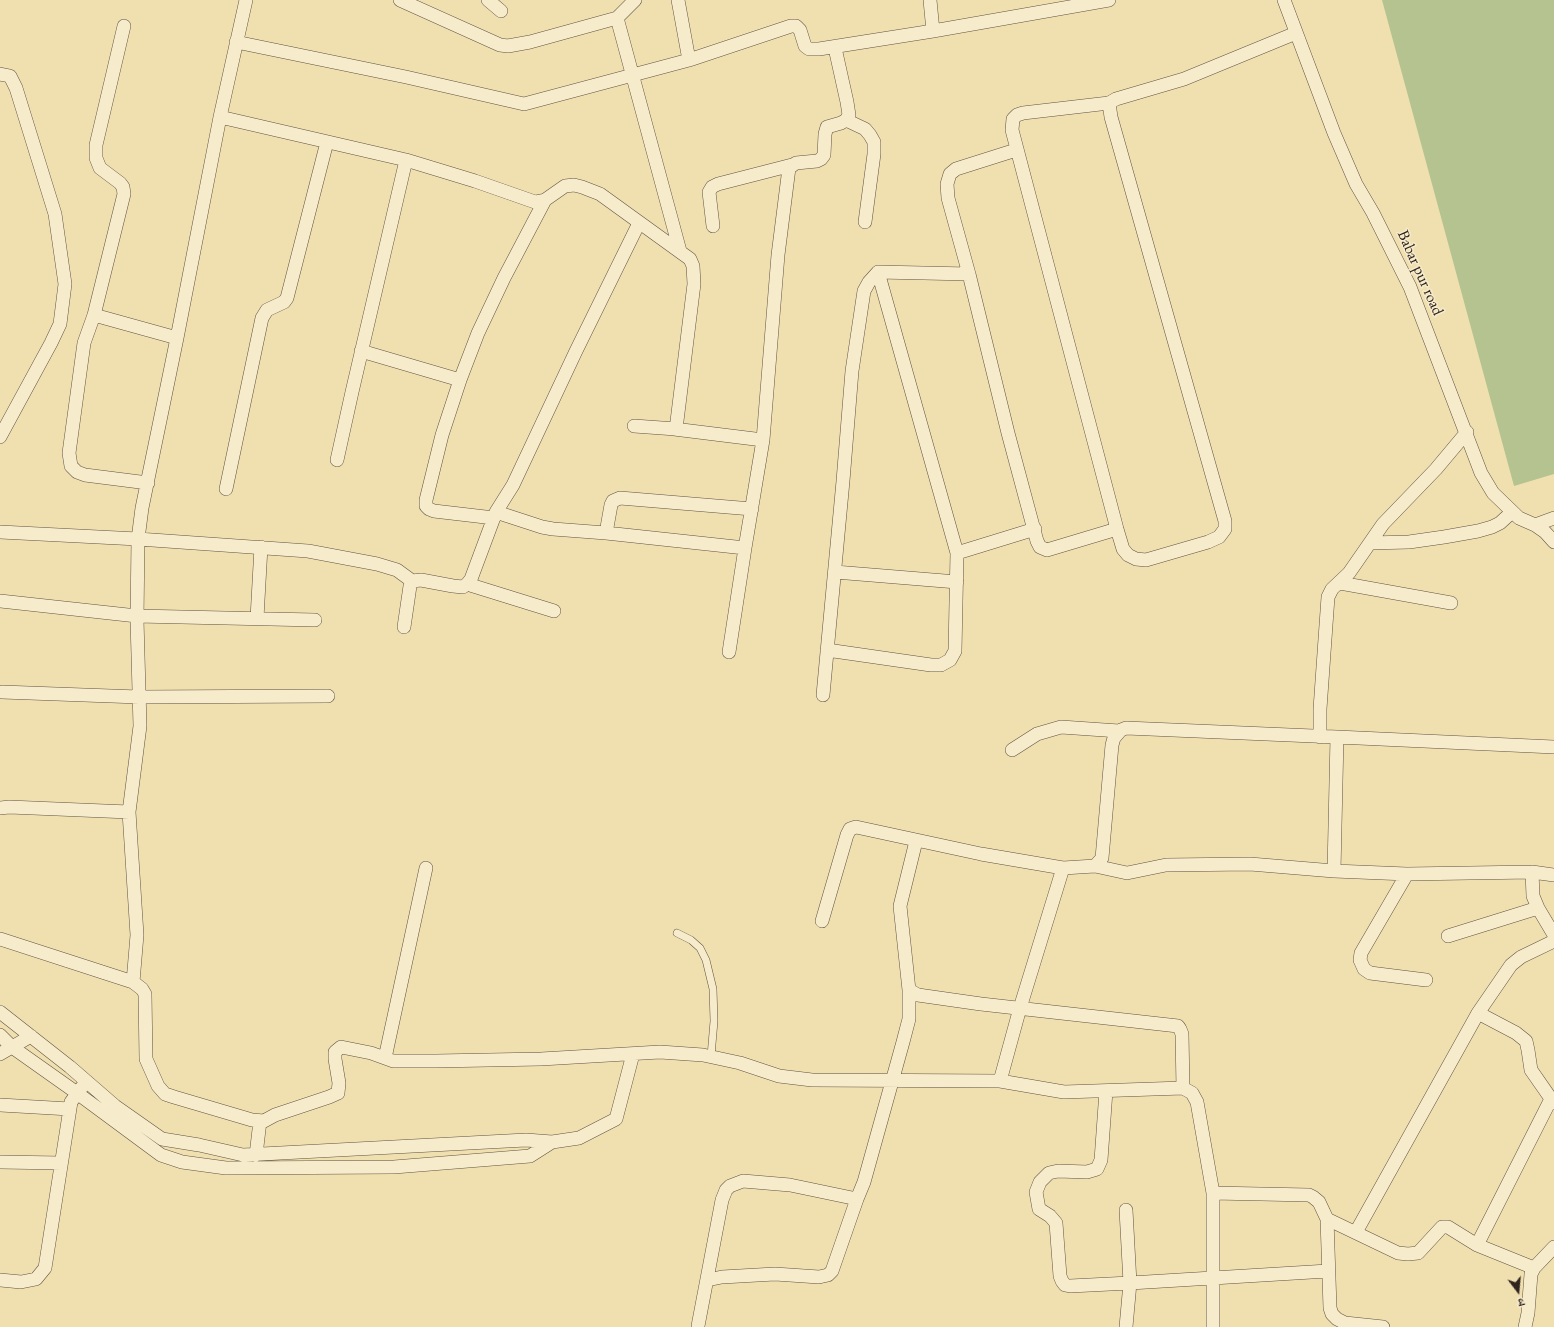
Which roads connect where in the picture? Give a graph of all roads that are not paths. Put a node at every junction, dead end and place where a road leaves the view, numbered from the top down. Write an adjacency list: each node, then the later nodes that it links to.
1 (246, 0): 14 (street)
2 (400, 0): 10 (street)
3 (488, 0): 9 (street)
4 (635, 0): 10 (street)
5 (678, 0): 16 (street)
6 (930, 0): 12 (street)
7 (1109, 0): 12 (street)
8 (1284, 0): 13 (street, Babar pur road)
9 (501, 11)
10 (617, 18): 18 (street)
11 (124, 26): 33 (street)
12 (933, 31): 15 (street)
13 (1296, 32): 19 (street); 39 (street, Babar pur road)
14 (236, 42): 18 (street); 20 (street)
15 (835, 48): 16 (street); 21 (street)
16 (689, 60): 18 (street)
17 (0, 74): 40 (street)
18 (632, 74): 30 (street)
19 (1109, 103): 23 (street); 51 (street)
20 (220, 117): 22 (street); 34 (street)
21 (846, 120): 25 (street); 27 (street)
22 (327, 142): 24 (street); 44 (street)
23 (1016, 150): 32 (street); 51 (street)
24 (406, 160): 26 (street); 35 (street)
25 (792, 165): 29 (street); 41 (street)
26 (545, 200): 28 (street); 36 (street)
27 (864, 222)
28 (639, 223): 30 (street); 47 (street)
29 (713, 226)
30 (680, 251): 38 (street)
31 (878, 272): 32 (street); 59 (street); 60 (street)
32 (969, 274): 50 (street)
33 (94, 315): 34 (street); 43 (street)
34 (177, 338): 43 (street)
35 (361, 350): 36 (street); 42 (street)
36 (460, 380): 47 (street)
37 (634, 426): 38 (street)
38 (674, 429): 41 (street)
39 (1467, 432): 46 (street, Babar pur road); 56 (street)
40 (0, 437)
41 (764, 440): 45 (street)
42 (337, 460)
43 (148, 483): 54 (street)
44 (226, 489)
45 (752, 509): 53 (street); 58 (street)
46 (1512, 512): 49 (street, Babar pur road); 56 (street)
47 (495, 515): 53 (street); 64 (street)
48 (1554, 518): 49 (street)
49 (1535, 525): 55 (street, Babar pur road)
50 (1035, 529): 51 (street); 59 (street)
51 (1117, 529)
52 (0, 532): 54 (street)
53 (606, 533): 58 (street)
54 (138, 539): 57 (street); 68 (street)
55 (1554, 542)
56 (1370, 543): 63 (street)
57 (261, 547): 61 (street); 69 (street)
58 (744, 548): 73 (street)
59 (957, 553): 62 (street)
60 (835, 572): 62 (street); 72 (street)
61 (412, 581): 64 (street); 71 (street)
62 (957, 582): 72 (street)
63 (1340, 583): 66 (street); 79 (street)
64 (467, 584): 67 (street)
65 (0, 602): 68 (street)
66 (1451, 603)
67 (554, 611)
68 (138, 616): 69 (street); 77 (street)
69 (257, 618): 70 (street)
70 (315, 620)
71 (404, 627)
72 (827, 650): 75 (street)
73 (729, 652)
74 (2, 692): 77 (street)
75 (823, 695)
76 (328, 696): 77 (street)
77 (139, 697): 84 (street)
78 (1119, 731): 79 (street); 82 (street); 86 (street)
79 (1320, 737): 80 (street)
80 (1337, 737): 81 (street); 89 (street)
81 (1554, 747)
82 (1012, 750)
83 (0, 808): 84 (street)
84 (129, 812): 101 (street)
85 (916, 841): 88 (street); 94 (street); 102 (street)
86 (1095, 866): 88 (street); 89 (street)
87 (426, 868): 112 (street)
88 (1063, 868): 103 (street)
89 (1334, 871): 91 (street)
90 (1532, 872): 91 (street); 92 (street); 93 (street)
91 (1406, 874): 100 (street)
92 (1554, 875)
93 (1538, 908): 96 (street); 97 (street)
94 (822, 921)
95 (677, 933): 111 (lane)
96 (1554, 935)
97 (1448, 936)
98 (0, 939): 101 (street)
99 (1554, 941): 105 (street)
100 (1426, 980)
101 (133, 982): 122 (street)
102 (909, 990): 103 (street); 114 (street)
103 (1020, 1008): 115 (street); 116 (street)
104 (0, 1012): 107 (street)
105 (1478, 1013): 119 (street); 131 (street)
106 (0, 1035): 108 (street)
107 (31, 1036): 108 (street); 113 (street)
108 (12, 1047): 109 (street); 118 (street)
109 (0, 1054)
110 (633, 1054): 111 (street); 112 (street); 123 (street)
111 (711, 1056): 114 (street)
112 (385, 1058): 122 (street)
113 (86, 1081): 118 (street); 124 (street)
114 (892, 1081): 115 (street); 128 (street)
115 (1000, 1081): 117 (street)
116 (1183, 1088): 117 (street); 127 (street)
117 (1106, 1091): 139 (street)
118 (77, 1093): 121 (street); 123 (street)
119 (1553, 1101): 132 (street)
120 (0, 1105): 121 (street)
121 (70, 1109): 126 (street)
122 (260, 1122): 124 (street)
123 (552, 1142): 124 (street)
124 (256, 1155)
125 (0, 1162): 126 (street)
126 (61, 1164): 137 (street)
127 (1213, 1193): 130 (street); 136 (street)
128 (856, 1199): 138 (street); 138 (street)
129 (1126, 1210): 139 (street)
130 (1327, 1219): 131 (street); 135 (street)
131 (1356, 1232): 132 (street)
132 (1477, 1245): 134 (street)
133 (1553, 1250): 134 (street)
134 (1534, 1268): 144 (street)
135 (1328, 1271): 136 (street); 143 (street)
136 (1213, 1277): 139 (street); 142 (street)
137 (0, 1280)
138 (707, 1280): 140 (street)
139 (1130, 1283): 141 (street)
140 (698, 1326)
141 (1126, 1327)
142 (1213, 1327)
143 (1383, 1327)
144 (1524, 1327)

